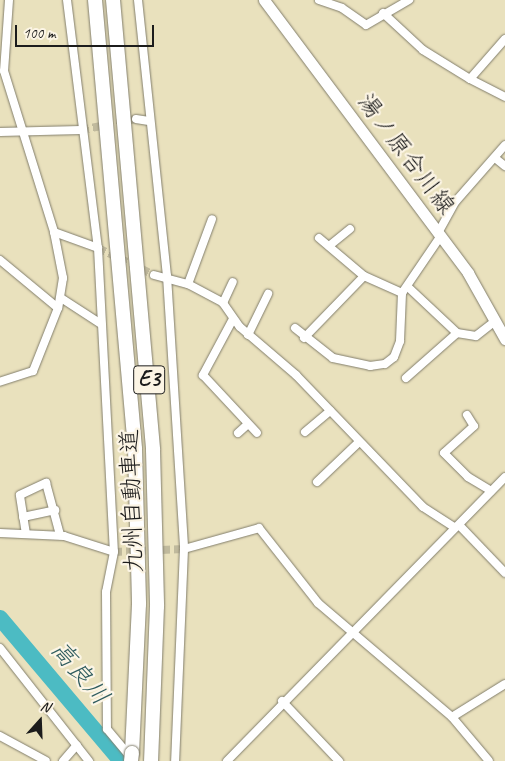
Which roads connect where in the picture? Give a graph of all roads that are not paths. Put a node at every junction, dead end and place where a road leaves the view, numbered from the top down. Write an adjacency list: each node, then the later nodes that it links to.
1 (9, 0): 15 (street)
2 (67, 0): 16 (street)
3 (96, 0): 76 (highway, 九州自動車道 / E3)
4 (112, 0): 80 (highway, 九州自動車道 / E3)
5 (138, 0): 14 (street)
6 (264, 0): 24 (main road, 湯ノ原合川線)
7 (319, 0): 9 (street)
8 (409, 0): 9 (street)
9 (383, 13): 11 (street)
10 (505, 39): 11 (street)
11 (470, 79): 12 (street)
12 (505, 97)
13 (136, 119): 14 (street)
14 (149, 122): 30 (street)
15 (20, 129): 16 (street); 17 (street); 23 (street)
16 (81, 130): 27 (street)
17 (0, 132)
18 (505, 145): 19 (street)
19 (495, 158): 20 (street); 24 (street)
20 (505, 166)
21 (212, 218): 33 (street)
22 (350, 229): 26 (street)
23 (54, 232): 27 (street); 37 (street)
24 (439, 235): 34 (street); 41 (main road, 湯ノ原合川線)
25 (319, 238): 26 (street)
26 (329, 246): 31 (street)
27 (98, 248): 42 (street)
28 (0, 260): 39 (street)
29 (154, 275): 30 (street)
30 (167, 276): 33 (street); 66 (street)
31 (364, 276): 35 (street); 46 (street)
32 (233, 282): 38 (street)
33 (188, 284): 38 (street)
34 (409, 288): 35 (street); 45 (street)
35 (402, 293): 46 (street)
36 (268, 294): 44 (street)
37 (61, 298): 39 (street); 42 (street)
38 (223, 303): 40 (street)
39 (58, 308): 49 (street)
40 (233, 320): 44 (street); 52 (street)
41 (494, 322): 45 (street); 47 (main road, 湯ノ原合川線)
42 (101, 324): 67 (street)
43 (295, 328): 46 (street)
44 (248, 334): 50 (street)
45 (458, 334): 48 (street)
46 (304, 338)
47 (505, 340)
48 (406, 378)
49 (0, 382)
50 (330, 411): 54 (street); 56 (street)
51 (467, 415): 59 (street)
52 (248, 424): 53 (street); 55 (street)
53 (238, 432)
54 (306, 432)
55 (257, 433)
56 (359, 442): 58 (street); 62 (street)
57 (505, 477): 59 (street)
58 (317, 482)
59 (491, 491): 62 (street)
60 (56, 510): 61 (street); 61 (street); 65 (street)
61 (23, 517): 64 (street)
62 (457, 527): 68 (street); 69 (street)
63 (0, 533): 64 (street)
64 (26, 534): 65 (street)
65 (60, 535): 67 (street)
66 (184, 549): 69 (street); 81 (street)
67 (114, 552): 76 (street)
68 (505, 573)
69 (350, 633): 72 (street); 73 (street)
70 (0, 648): 75 (street)
71 (505, 684): 73 (street)
72 (282, 701): 82 (street); 83 (street)
73 (452, 717): 84 (street)
74 (0, 736): 77 (street)
75 (77, 745): 78 (street); 79 (street)
76 (132, 758)
77 (46, 761)
78 (63, 761)
79 (90, 761)
80 (152, 761)
81 (175, 761)
82 (227, 761)
83 (339, 761)
84 (489, 761)

